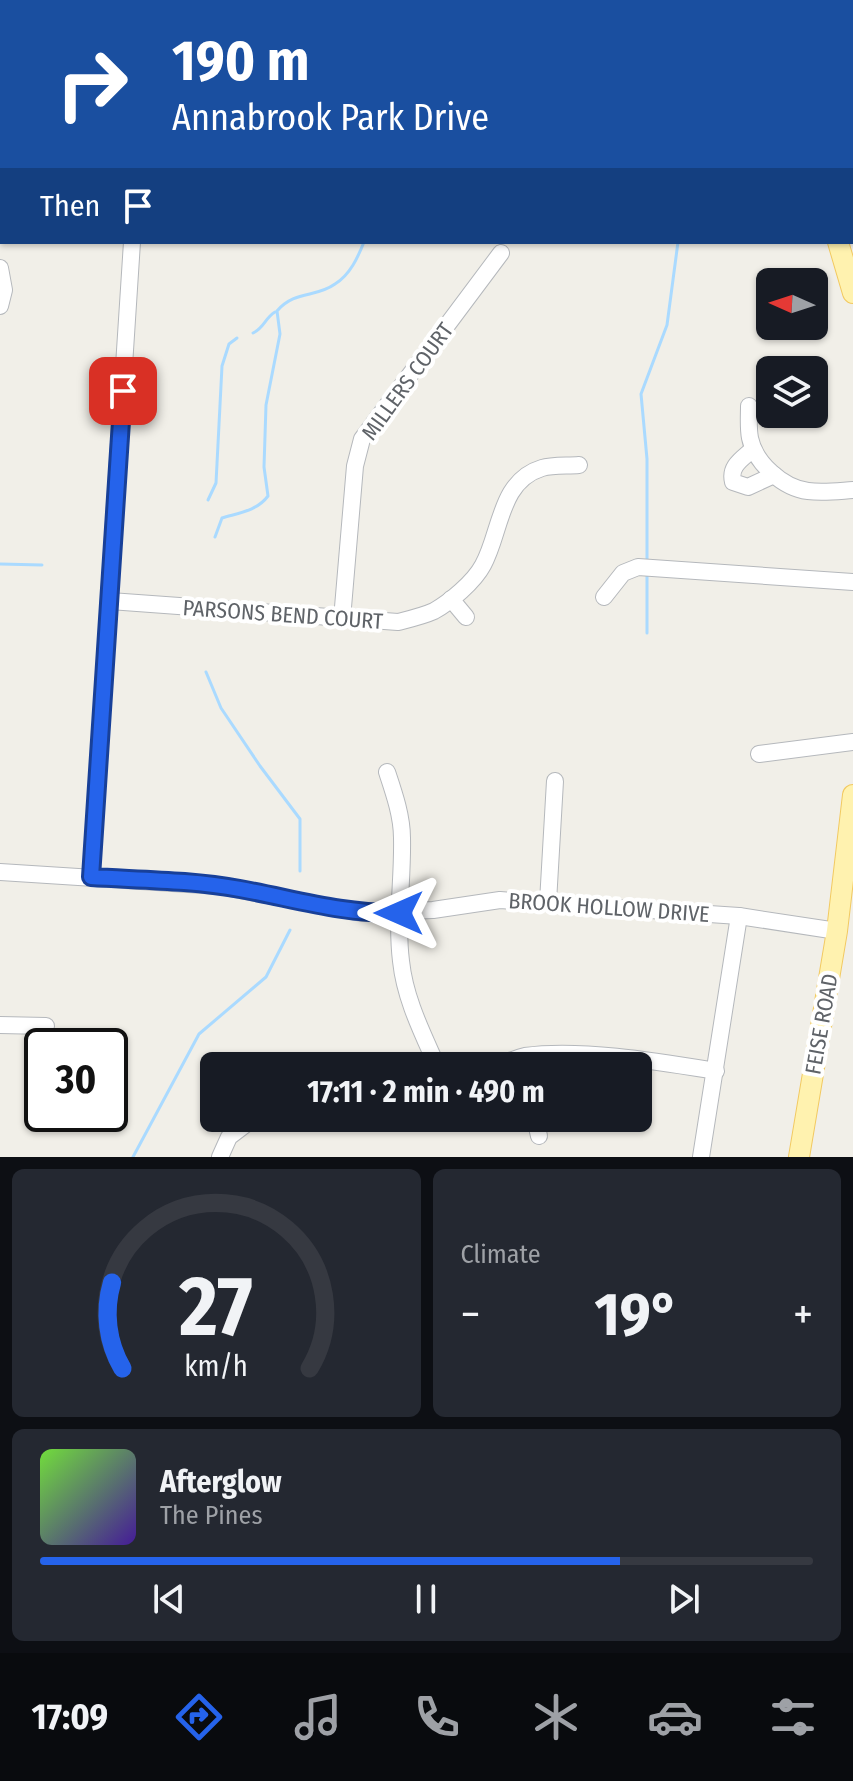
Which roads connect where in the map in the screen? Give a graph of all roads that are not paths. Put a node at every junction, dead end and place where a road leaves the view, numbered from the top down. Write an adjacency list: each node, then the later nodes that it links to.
1 (132, 244): 16 (street)
2 (839, 244): 4 (main road)
3 (501, 253): 18 (street, MILLERS COURT)
4 (849, 264): 6 (main road)
5 (0, 268): 7 (street)
6 (853, 293)
7 (0, 306)
8 (749, 406): 9 (street)
9 (753, 449): 11 (street); 11 (street)
10 (579, 465): 15 (street, PARSONS BEND COURT)
11 (774, 475): 12 (street)
12 (853, 490)
13 (853, 582): 14 (street)
14 (604, 597)
15 (451, 599): 17 (street); 18 (street, PARSONS BEND COURT)
16 (110, 601): 18 (street, PARSONS BEND COURT); 25 (street)
17 (466, 617)
18 (342, 619)
19 (853, 742): 20 (street)
20 (759, 754)
21 (387, 772): 27 (street)
22 (555, 781): 26 (street)
23 (853, 795): 29 (main road, FEISE ROAD)
24 (0, 872): 25 (street, BROOK HOLLOW DRIVE)
25 (91, 877): 27 (street, BROOK HOLLOW DRIVE)
26 (548, 902): 27 (street, BROOK HOLLOW DRIVE); 28 (street, BROOK HOLLOW DRIVE)
27 (399, 913): 32 (street)
28 (739, 916): 29 (street, BROOK HOLLOW DRIVE); 34 (street)
29 (837, 931): 40 (main road, FEISE ROAD)
30 (0, 1025): 31 (street)
31 (46, 1026)
32 (431, 1052)
33 (652, 1061): 34 (street)
34 (716, 1071): 39 (street)
35 (236, 1132): 38 (street)
36 (538, 1132): 37 (street)
37 (539, 1136)
38 (220, 1157)
39 (701, 1157)
40 (799, 1157)

